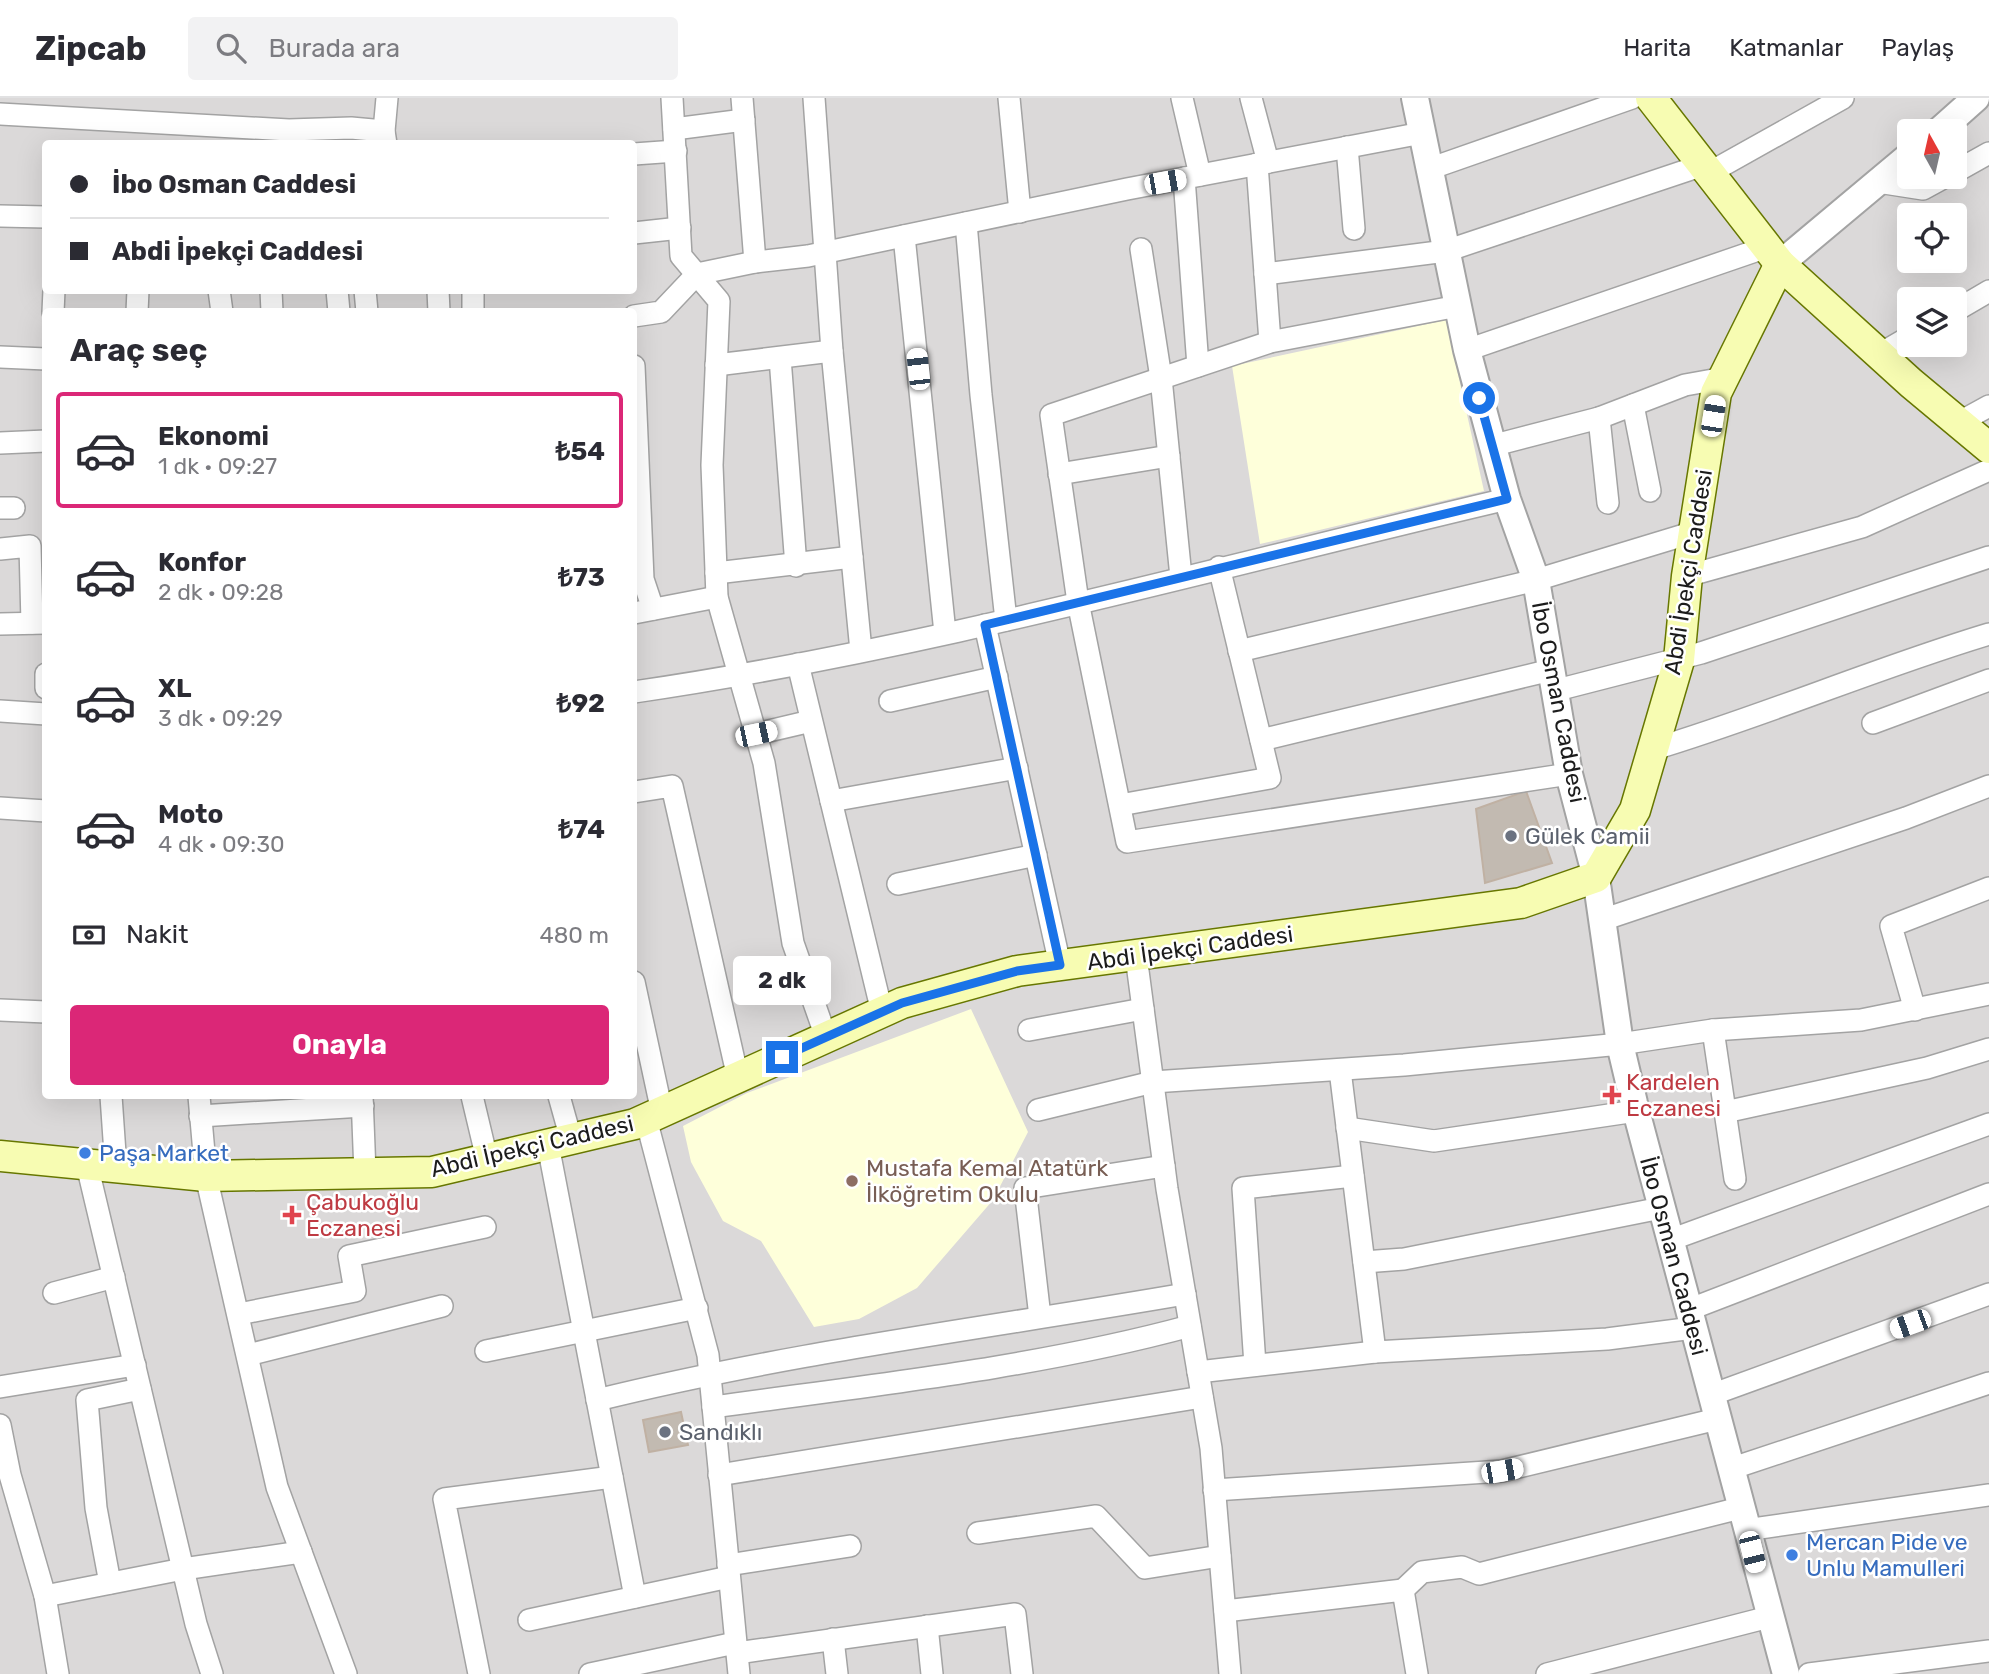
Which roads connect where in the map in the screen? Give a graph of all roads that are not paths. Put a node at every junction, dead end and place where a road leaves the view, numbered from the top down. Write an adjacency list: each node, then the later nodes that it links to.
1 (387, 98): 19 (street)
2 (673, 98): 16 (street)
3 (742, 98): 15 (street)
4 (814, 98): 42 (street)
5 (1009, 98): 32 (street)
6 (1182, 98): 29 (street)
7 (1251, 98): 24 (street)
8 (1415, 98): 17 (street, İbo Osman Caddesi)
9 (1632, 98): 27 (street)
10 (1651, 98): 28 (main road)
11 (1843, 98): 28 (street)
12 (1976, 98): 14 (street)
13 (0, 114): 18 (street)
14 (1952, 119)
15 (744, 120): 16 (street); 44 (street)
16 (674, 129): 21 (street)
17 (1422, 133): 20 (street); 27 (street, İbo Osman Caddesi)
18 (342, 136): 19 (street)
19 (385, 137)
20 (1347, 147): 24 (street); 37 (street)
21 (676, 151): 23 (street); 36 (street)
22 (1989, 153): 25 (street)
23 (637, 154)
24 (1263, 163): 29 (street); 46 (street)
25 (1967, 165)
26 (1897, 166): 30 (street, Abdi İpekçi Caddesi)
27 (1429, 169): 41 (street, İbo Osman Caddesi)
28 (1706, 169): 41 (street); 43 (main road)
29 (1192, 177): 32 (street); 60 (street)
30 (1878, 182): 31 (street); 43 (street, Abdi İpekçi Caddesi)
31 (1897, 185)
32 (1020, 212): 35 (street)
33 (0, 216): 34 (street)
34 (42, 217)
35 (966, 223): 39 (street); 92 (street)
36 (680, 228): 38 (street); 45 (street)
37 (1354, 229)
38 (637, 233)
39 (904, 236): 42 (street); 94 (street)
40 (1141, 249): 61 (street)
41 (1446, 251): 46 (street); 49 (street, İbo Osman Caddesi)
42 (823, 253): 44 (street); 54 (street)
43 (1773, 256): 53 (street); 55 (main road); 62 (main road, Abdi İpekçi Caddesi)
44 (755, 262): 45 (street)
45 (697, 274): 50 (street); 59 (street)
46 (1265, 274): 51 (street)
47 (1989, 290): 48 (street)
48 (1967, 304)
49 (1458, 306): 51 (street); 53 (street, İbo Osman Caddesi)
50 (637, 316)
51 (1270, 342): 60 (street)
52 (1897, 344): 55 (street)
53 (1467, 350): 70 (street, İbo Osman Caddesi)
54 (832, 351): 57 (street); 80 (street)
55 (1880, 355): 66 (main road)
56 (0, 357): 58 (street)
57 (780, 358): 59 (street); 82 (street)
58 (42, 359)
59 (716, 365): 84 (street)
60 (1198, 366): 61 (street)
61 (1161, 378): 72 (street); 74 (street)
62 (1724, 378): 63 (street); 78 (main road, Abdi İpekçi Caddesi)
63 (1633, 405): 65 (street); 75 (street)
64 (1989, 406): 66 (street)
65 (1599, 418): 70 (street); 77 (street)
66 (1958, 423): 71 (main road)
67 (637, 437): 90 (street)
68 (42, 441): 69 (street)
69 (0, 443)
70 (1491, 446): 76 (street, İbo Osman Caddesi)
71 (1989, 448)
72 (1169, 456): 74 (street); 86 (street)
73 (1989, 470): 85 (street)
74 (1059, 474): 89 (street)
75 (1650, 491)
76 (1507, 499): 83 (street); 87 (street, İbo Osman Caddesi)
77 (1608, 503)
78 (1694, 532): 85 (main road, Abdi İpekçi Caddesi); 87 (street)
79 (0, 549): 91 (street)
80 (852, 557): 82 (street); 96 (street)
81 (1989, 557): 98 (street)
82 (796, 565): 84 (street)
83 (1219, 567): 86 (street); 97 (street)
84 (716, 573): 88 (street)
85 (1687, 576): 98 (main road, Abdi İpekçi Caddesi)
86 (1181, 577): 89 (street)
87 (1536, 580): 97 (street); 102 (street, İbo Osman Caddesi)
88 (717, 597): 90 (street); 100 (street)
89 (1078, 602): 92 (street); 118 (street)
90 (643, 611)
91 (39, 623): 93 (street)
92 (995, 623): 94 (street); 101 (street)
93 (0, 624)
94 (945, 633): 96 (street)
95 (1989, 634): 112 (street)
96 (861, 651): 99 (street)
97 (1239, 651): 111 (street)
98 (1679, 660): 102 (street); 112 (main road, Abdi İpekçi Caddesi)
99 (798, 664): 100 (street); 108 (street)
100 (739, 676): 104 (street); 110 (street)
101 (997, 677): 105 (street); 113 (street)
102 (1554, 680): 111 (street); 114 (street, İbo Osman Caddesi)
103 (1989, 680): 109 (street)
104 (637, 692)
105 (890, 701)
106 (0, 711): 107 (street)
107 (42, 714)
108 (811, 721): 110 (street); 117 (street)
109 (1873, 723)
110 (756, 734): 137 (street)
111 (1261, 740): 118 (street)
112 (1654, 749): 122 (main road, Abdi İpekçi Caddesi)
113 (1017, 768): 117 (street); 121 (street)
114 (1569, 774): 118 (street); 122 (street, İbo Osman Caddesi)
115 (1989, 786): 125 (street)
116 (637, 792): 141 (street)
117 (831, 802): 134 (street)
118 (1119, 804)
119 (0, 808): 120 (street)
120 (42, 811)
121 (1036, 855): 123 (street); 127 (street)
122 (1597, 877): 125 (street, İbo Osman Caddesi); 126 (main road, Abdi İpekçi Caddesi)
123 (898, 884)
124 (1989, 888): 132 (street)
125 (1602, 920): 138 (street, İbo Osman Caddesi)
126 (1136, 956): 127 (main road, Abdi İpekçi Caddesi); 130 (street)
127 (1060, 965): 134 (main road, Abdi İpekçi Caddesi)
128 (1989, 994): 132 (street)
129 (637, 1002): 151 (street)
130 (1143, 1009): 135 (street); 142 (street)
131 (0, 1010): 133 (street)
132 (1914, 1010): 136 (street)
133 (42, 1012)
134 (882, 1012): 137 (main road, Abdi İpekçi Caddesi)
135 (1028, 1030)
136 (1713, 1030): 138 (street); 150 (street)
137 (827, 1037): 141 (main road, Abdi İpekçi Caddesi)
138 (1620, 1044): 140 (street); 149 (street, İbo Osman Caddesi)
139 (1989, 1049): 150 (street)
140 (1340, 1069): 142 (street); 153 (street)
141 (738, 1078): 151 (main road, Abdi İpekçi Caddesi)
142 (1153, 1082): 148 (street); 158 (street)
143 (111, 1099): 157 (street)
144 (473, 1099): 156 (street)
145 (559, 1099): 154 (street)
146 (362, 1101): 147 (street); 159 (street)
147 (200, 1106): 160 (street)
148 (1038, 1110)
149 (1636, 1111): 153 (street); 164 (street, İbo Osman Caddesi)
150 (1725, 1112): 162 (street)
151 (654, 1116): 154 (main road, Abdi İpekçi Caddesi); 173 (street)
152 (1989, 1124): 166 (street)
153 (1347, 1128): 161 (street)
154 (560, 1142): 156 (main road, Abdi İpekçi Caddesi); 178 (street)
155 (0, 1156): 157 (main road, Abdi İpekçi Caddesi)
156 (487, 1159): 159 (main road, Abdi İpekçi Caddesi)
157 (101, 1166): 160 (main road, Abdi İpekçi Caddesi); 168 (street)
158 (1164, 1166): 170 (street); 175 (street)
159 (365, 1173): 160 (main road, Abdi İpekçi Caddesi)
160 (206, 1176): 174 (street)
161 (1353, 1177): 167 (street); 182 (street)
162 (1735, 1179)
163 (1989, 1194): 176 (street)
164 (1661, 1208): 166 (street, İbo Osman Caddesi); 167 (street)
165 (485, 1227): 174 (street)
166 (1670, 1240): 176 (street, İbo Osman Caddesi)
167 (1364, 1262): 180 (street)
168 (114, 1278): 169 (street); 183 (street)
169 (54, 1293)
170 (1185, 1294): 175 (street); 177 (street)
171 (1989, 1294): 192 (street)
172 (442, 1306): 181 (street)
173 (697, 1308): 178 (street); 184 (street)
174 (239, 1314): 181 (street)
175 (1040, 1317): 184 (street)
176 (1690, 1319): 180 (street); 192 (street, İbo Osman Caddesi)
177 (1190, 1326): 185 (street); 191 (street)
178 (583, 1330): 179 (street); 190 (street)
179 (486, 1350)
180 (1375, 1352): 182 (street)
181 (248, 1354): 202 (street)
182 (1255, 1365): 185 (street)
183 (135, 1366): 187 (street); 188 (street)
184 (710, 1372): 190 (street); 191 (street)
185 (1198, 1372): 189 (street)
186 (1989, 1383): 194 (street)
187 (0, 1387)
188 (140, 1389): 204 (street); 206 (street)
189 (1202, 1397): 195 (street); 197 (street)
190 (597, 1399): 196 (street)
191 (713, 1406): 195 (street)
192 (1714, 1407): 194 (street, İbo Osman Caddesi); 197 (street)
193 (0, 1425): 208 (street)
194 (1730, 1469): 199 (street, İbo Osman Caddesi)
195 (719, 1475): 205 (street)
196 (612, 1477): 209 (street); 221 (street)
197 (1214, 1490): 203 (street)
198 (1989, 1495): 199 (street)
199 (1743, 1519): 207 (street); 211 (street, İbo Osman Caddesi)
200 (978, 1533): 203 (street)
201 (850, 1546): 205 (street)
202 (301, 1552): 204 (street); 220 (street)
203 (1220, 1556): 210 (street)
204 (183, 1569): 206 (street); 219 (street)
205 (729, 1571): 209 (street); 216 (street)
206 (110, 1583): 208 (street)
207 (1403, 1590): 210 (street); 227 (street)
208 (45, 1596): 218 (street)
209 (635, 1597): 212 (street)
210 (1224, 1611): 226 (street)
211 (1769, 1617): 217 (street); 229 (street, İbo Osman Caddesi)
212 (529, 1620)
213 (927, 1626): 214 (street); 224 (street); 225 (street)
214 (833, 1639): 216 (street); 223 (street)
215 (1989, 1651): 230 (street)
216 (737, 1657): 222 (street)
217 (1585, 1669): 228 (street)
218 (58, 1674)
219 (212, 1674)
220 (346, 1674)
221 (479, 1674)
222 (590, 1674)
223 (837, 1674)
224 (932, 1674)
225 (1022, 1674)
226 (1230, 1674)
227 (1418, 1674)
228 (1547, 1674)
229 (1786, 1674)
230 (1809, 1674)

